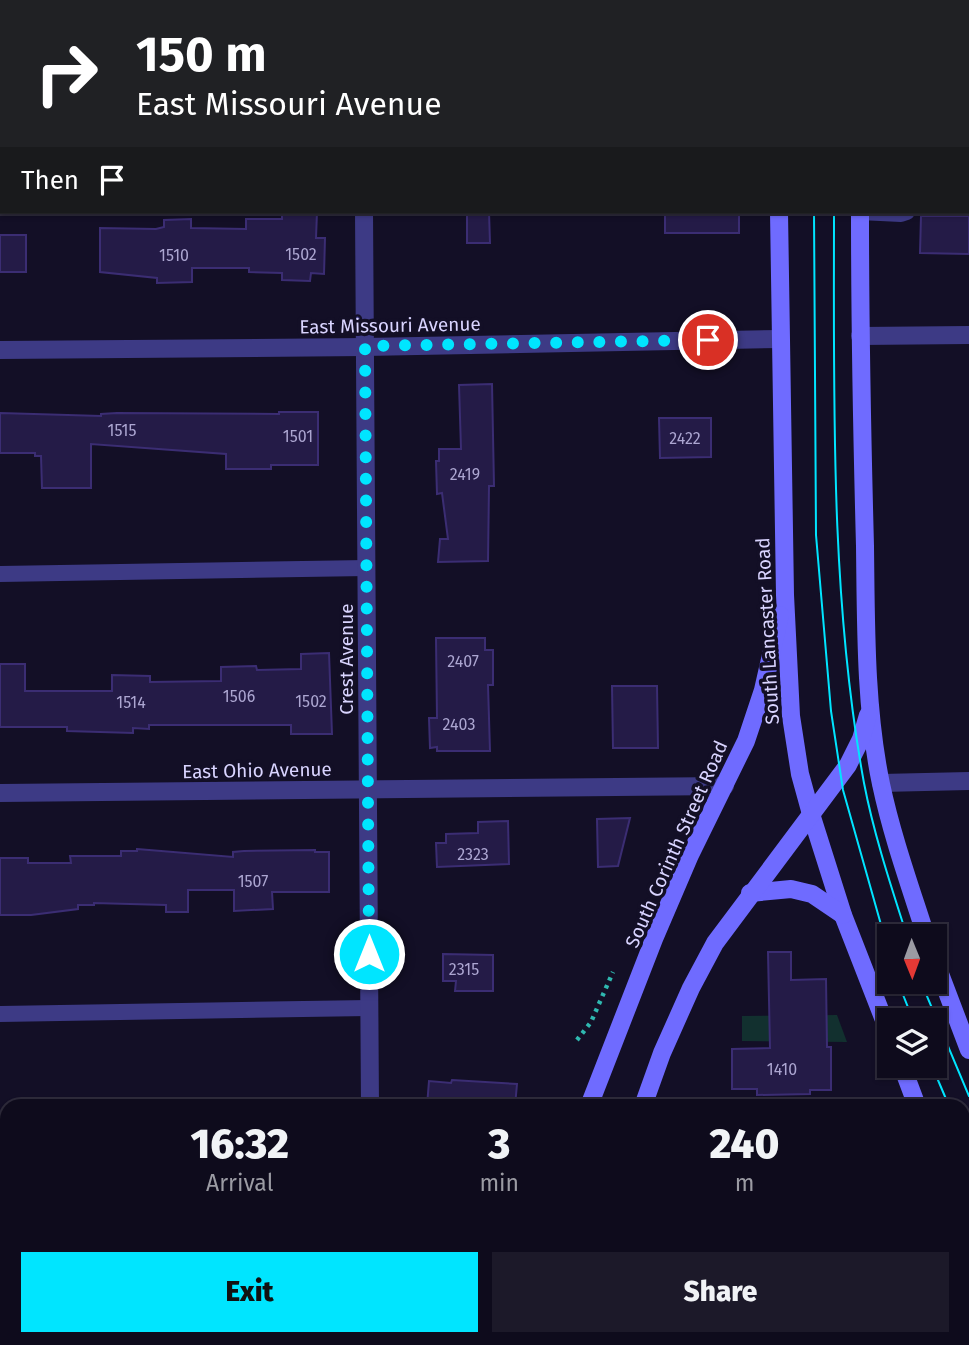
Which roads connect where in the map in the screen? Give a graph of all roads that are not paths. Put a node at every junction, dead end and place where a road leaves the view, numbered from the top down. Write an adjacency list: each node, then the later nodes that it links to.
1 (364, 214): 7 (street, Crest Avenue)
2 (779, 214): 6 (main road, South Lancaster Road)
3 (860, 214): 5 (main road)
4 (969, 335): 5 (street)
5 (860, 336): 12 (main road)
6 (780, 339): 7 (street, East Missouri Avenue); 11 (main road, South Lancaster Road)
7 (365, 346): 8 (street, East Missouri Avenue); 9 (street, Crest Avenue)
8 (0, 350)
9 (367, 568): 10 (lane); 16 (street, Crest Avenue)
10 (0, 574)
11 (785, 595): 15 (main road, South Corinth Street Road); 18 (main road, South Lancaster Road)
12 (871, 705): 14 (main road); 18 (main road)
13 (969, 781): 14 (street)
14 (881, 783): 21 (main road)
15 (725, 786): 16 (street, East Ohio Avenue); 29 (main road, South Corinth Street Road)
16 (368, 789): 17 (street, East Ohio Avenue); 23 (street, Crest Avenue)
17 (0, 793)
18 (811, 814): 19 (main road); 20 (main road, South Lancaster Road)
19 (750, 893): 20 (main road); 30 (main road)
20 (843, 915): 24 (main road, South Lancaster Road)
21 (922, 924)
22 (947, 992): 26 (main road)
23 (369, 1007): 25 (lane); 28 (street, Crest Avenue)
24 (879, 1008)
25 (0, 1014)
26 (969, 1050)
27 (906, 1078): 31 (main road)
28 (370, 1099)
29 (592, 1099)
30 (646, 1099)
31 (914, 1099)

